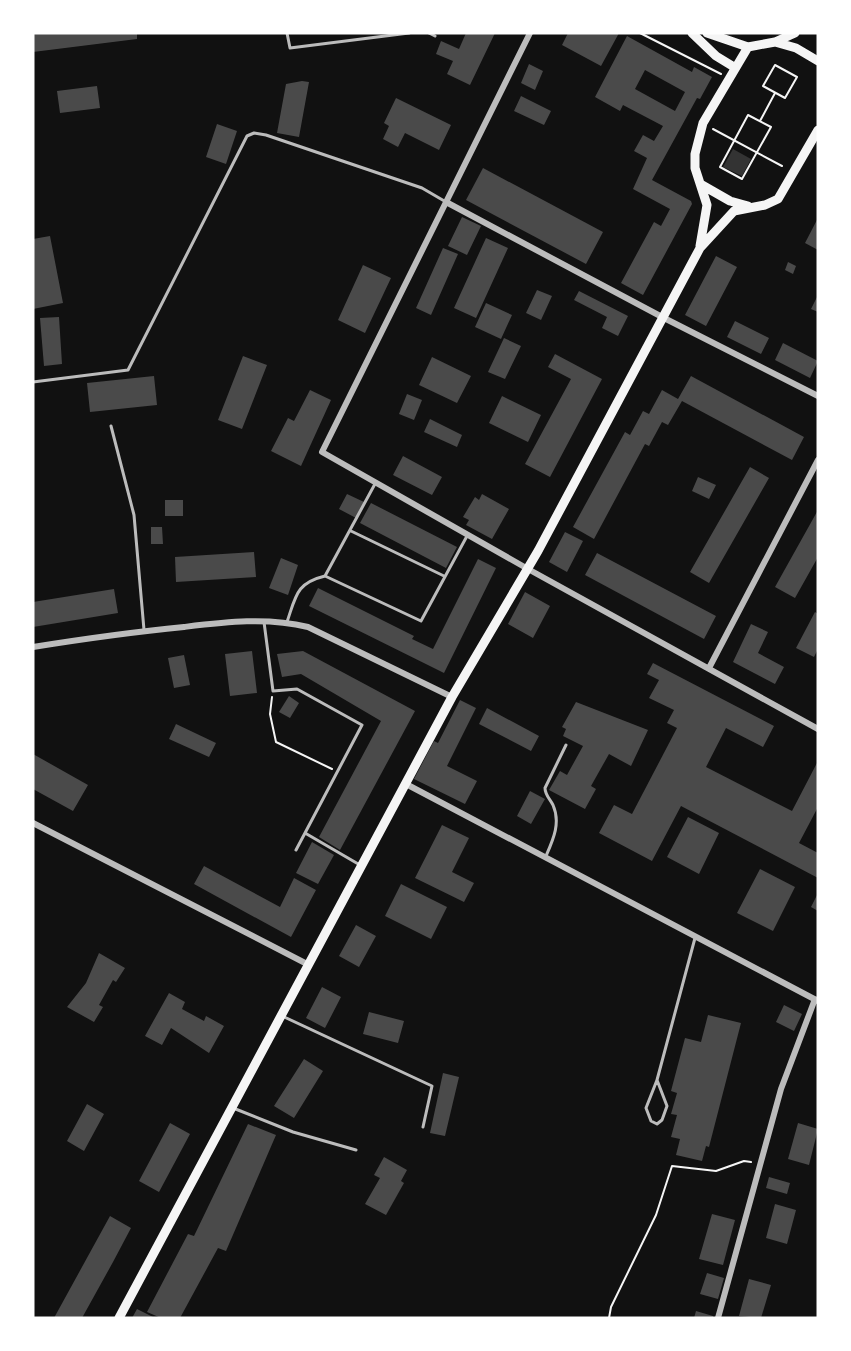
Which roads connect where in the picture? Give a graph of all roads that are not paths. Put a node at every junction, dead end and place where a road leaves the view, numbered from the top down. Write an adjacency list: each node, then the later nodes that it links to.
1 (287, 33): 2 (lane)
2 (409, 33)
3 (429, 33): 8 (lane)
4 (530, 33): 15 (street)
5 (692, 33): 12 (main road)
6 (707, 33): 10 (main road)
7 (795, 33): 9 (main road)
8 (435, 36)
9 (775, 42): 10 (main road); 11 (main road)
10 (748, 47): 12 (main road)
11 (818, 61)
12 (734, 67): 14 (main road)
13 (818, 130): 16 (main road)
14 (702, 185): 16 (main road); 17 (main road)
15 (446, 202): 18 (street); 19 (lane); 23 (street)
16 (751, 207): 17 (main road)
17 (700, 248): 18 (main road)
18 (664, 318): 20 (street); 26 (main road)
19 (33, 382)
20 (818, 396)
21 (111, 426): 31 (lane)
22 (818, 460): 33 (street)
23 (376, 483): 24 (lane); 25 (street)
24 (351, 531): 27 (lane); 28 (lane)
25 (468, 535): 26 (street); 28 (lane)
26 (528, 569): 33 (street); 34 (main road)
27 (325, 576): 28 (lane); 30 (lane)
28 (445, 577)
29 (263, 620): 30 (street); 31 (street); 39 (lane)
30 (287, 622): 34 (street)
31 (144, 630): 32 (street)
32 (33, 647)
33 (709, 668): 35 (street)
34 (452, 697): 37 (main road)
35 (818, 729)
36 (566, 745): 41 (lane)
37 (406, 784): 41 (street); 42 (main road)
38 (33, 823): 44 (street)
39 (305, 833): 40 (lane); 42 (lane)
40 (296, 850)
41 (545, 857): 43 (street)
42 (362, 866): 44 (main road)
43 (696, 936): 45 (street); 47 (lane)
44 (309, 965): 46 (main road)
45 (817, 1000): 52 (street)
46 (281, 1016): 48 (main road); 49 (lane)
47 (657, 1080): 47 (lane)
48 (232, 1108): 50 (lane); 51 (main road)
49 (423, 1127)
50 (356, 1150)
51 (119, 1318)
52 (718, 1318)

